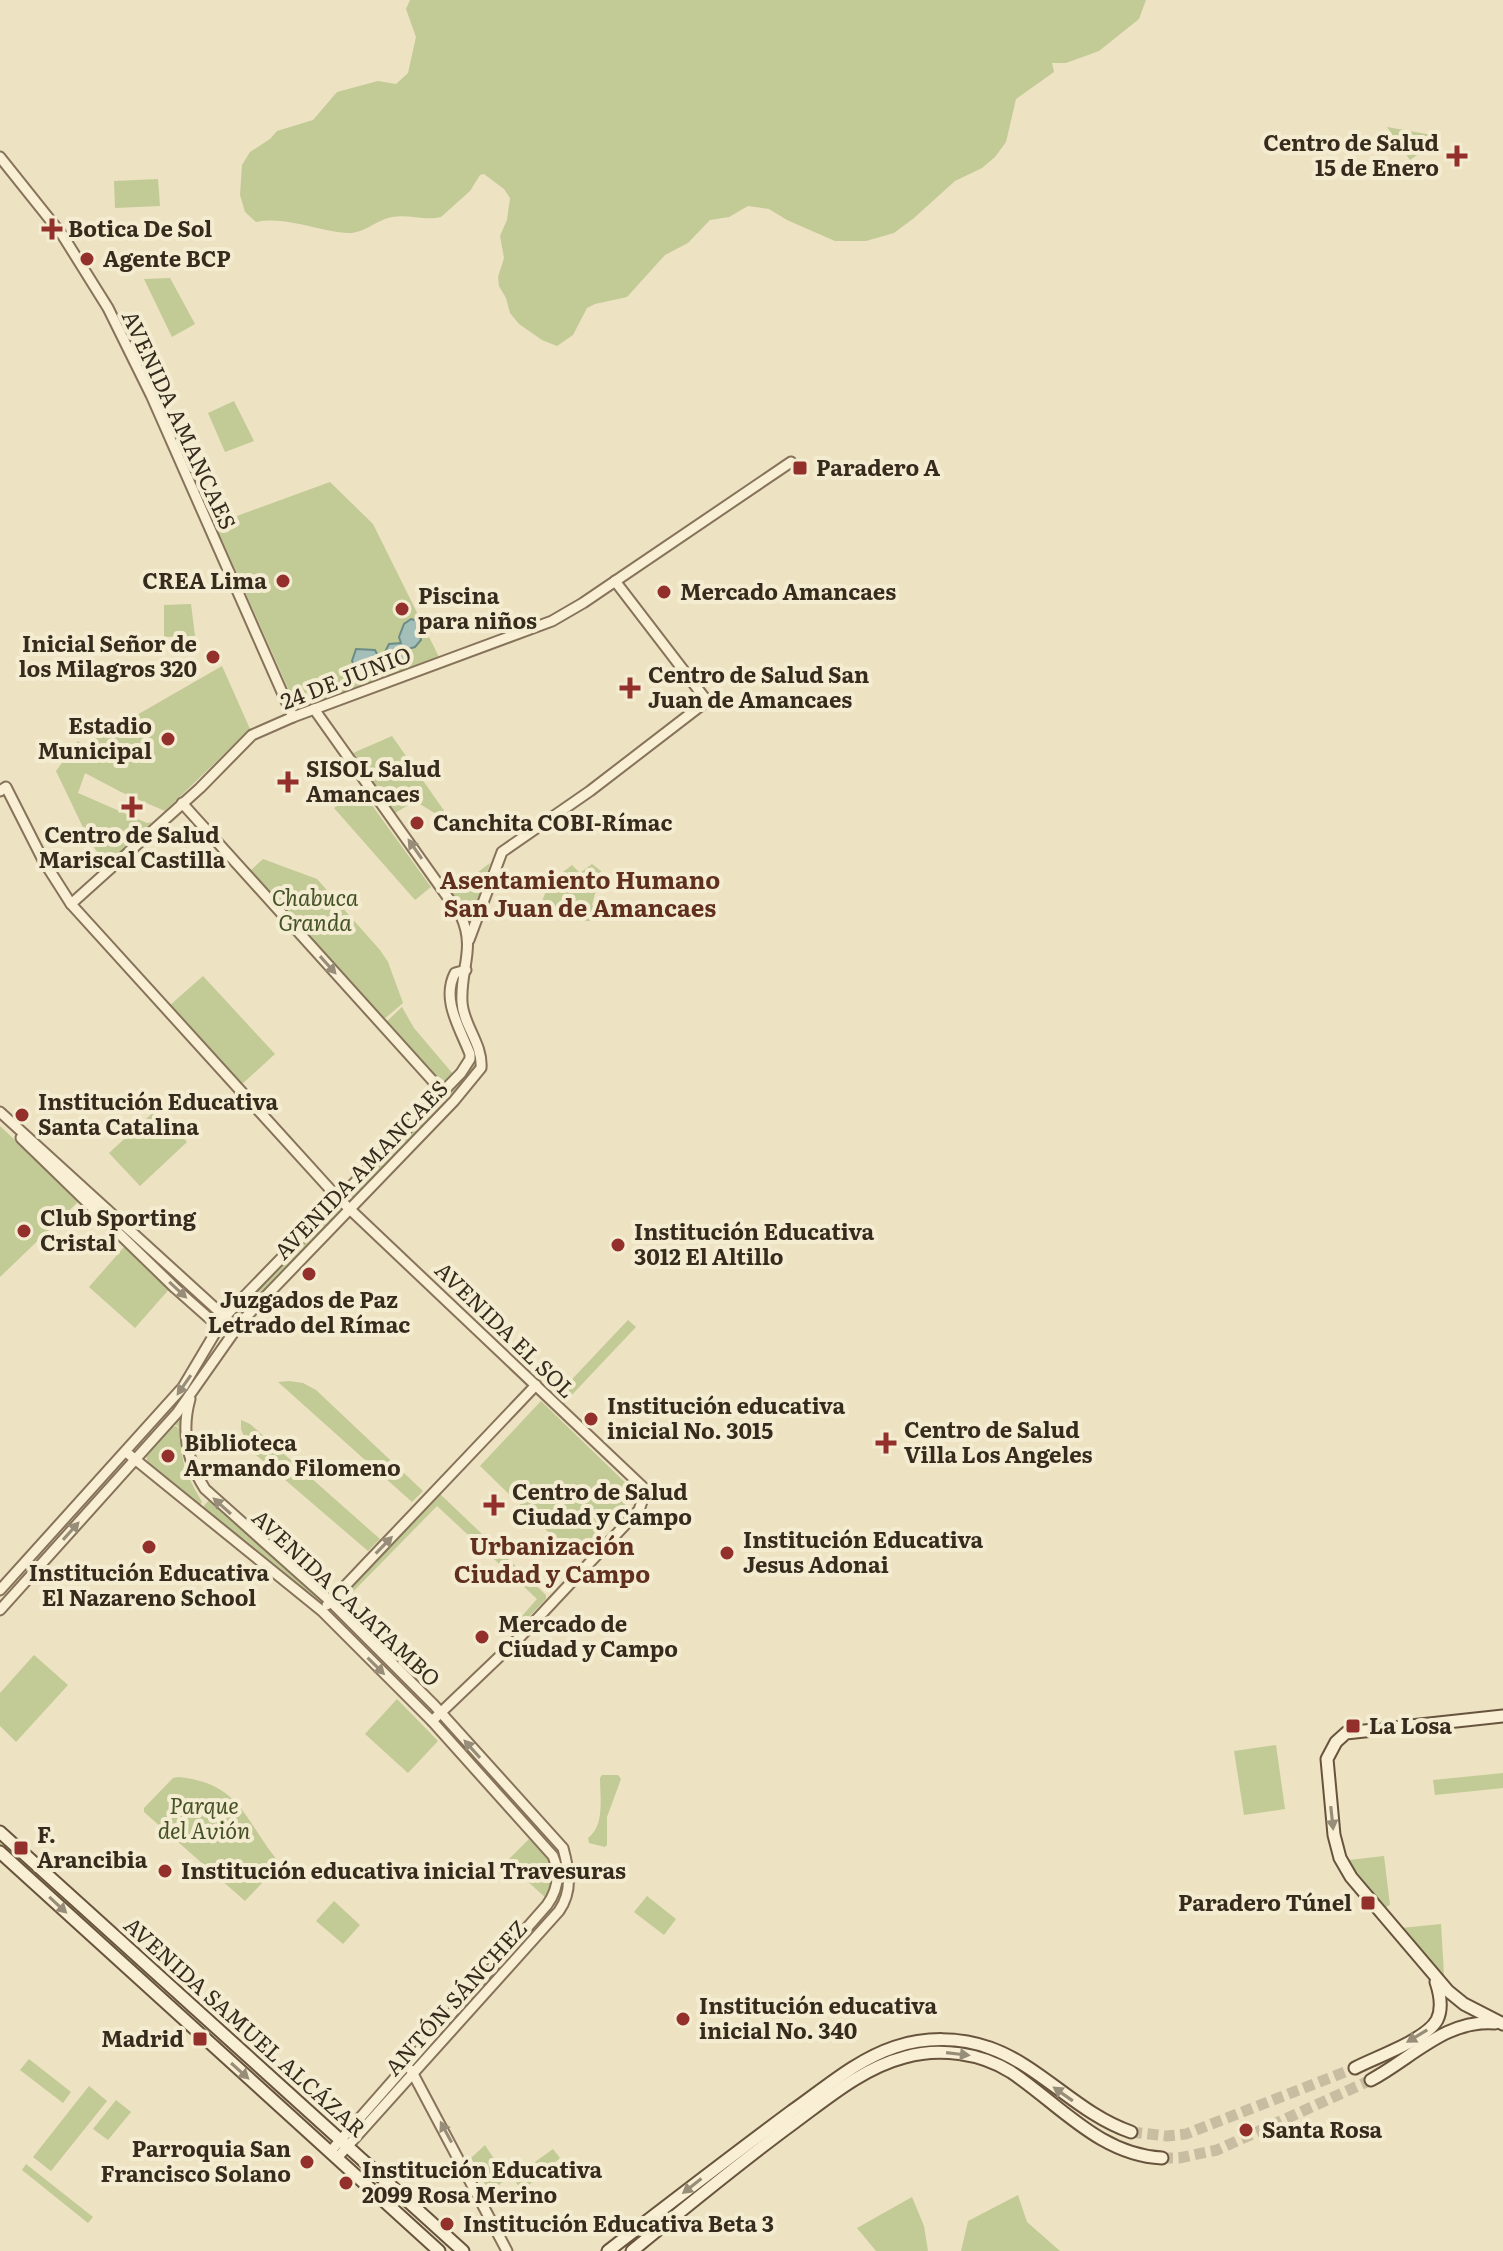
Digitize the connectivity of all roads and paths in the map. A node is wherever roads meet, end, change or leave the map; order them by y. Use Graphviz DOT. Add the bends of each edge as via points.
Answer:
graph roads {
  1 [pos="0,157"];
  2 [pos="791,462"];
  3 [pos="615,581"];
  4 [pos="314,709"];
  5 [pos="293,717"];
  6 [pos="3,789"];
  7 [pos="182,803"];
  8 [pos="71,904"];
  9 [pos="469,940"];
  10 [pos="460,971"];
  11 [pos="441,1090"];
  12 [pos="0,1112"];
  13 [pos="0,1120"];
  14 [pos="338,1198"];
  15 [pos="351,1207"];
  16 [pos="222,1322"];
  17 [pos="236,1327"];
  18 [pos="536,1385"];
  19 [pos="194,1391"];
  20 [pos="126,1452"];
  21 [pos="135,1460"];
  22 [pos="0,1590"];
  23 [pos="330,1601"];
  24 [pos="0,1610"];
  25 [pos="322,1611"];
  26 [pos="441,1713"];
  27 [pos="1503,1716"];
  28 [pos="432,1721"];
  29 [pos="497,1777"];
  30 [pos="489,1785"];
  31 [pos="0,1832"];
  32 [pos="563,1848"];
  33 [pos="0,1852"];
  34 [pos="553,1856"];
  35 [pos="1435,1978"];
  36 [pos="1502,2024"];
  37 [pos="404,2065"];
  38 [pos="1355,2068"];
  39 [pos="414,2072"];
  40 [pos="1371,2080"];
  41 [pos="1131,2132"];
  42 [pos="344,2143"];
  43 [pos="333,2155"];
  44 [pos="738,2158"];
  45 [pos="1162,2158"];
  46 [pos="725,2167"];
  47 [pos="439,2251"];
  48 [pos="463,2251"];
  49 [pos="507,2251"];
  50 [pos="608,2251"];
  51 [pos="632,2251"];
  1 -- 5 [label="street, AVENIDA AMANCAES" via="63,236 108,308"];
  2 -- 3 [label="street, 24 DE JUNIO"];
  3 -- 4 [label="street, 24 DE JUNIO" via="552,621"];
  3 -- 9 [label="street" via="707,701 502,852"];
  4 -- 5 [label="street, 24 DE JUNIO"];
  9 -- 4 [label="street, AVENIDA AMANCAES, one-way" via="445,892"];
  5 -- 7 [label="street, 24 DE JUNIO" via="252,735"];
  6 -- 8 [label="street, AVENIDA EL SOL"];
  7 -- 8 [label="street, 24 DE JUNIO"];
  7 -- 11 [label="street, one-way"];
  8 -- 14 [label="street, AVENIDA EL SOL"];
  9 -- 10 [label="street, AVENIDA AMANCAES"];
  10 -- 11 [label="street, AVENIDA AMANCAES" via="451,984 452,1014 470,1059"];
  10 -- 15 [label="street, AVENIDA AMANCAES" via="462,1004 481,1068"];
  11 -- 14 [label="street, AVENIDA AMANCAES"];
  12 -- 16 [label="street"];
  13 -- 16 [label="street, one-way"];
  14 -- 15 [label="street, AVENIDA EL SOL"];
  14 -- 16 [label="street, AVENIDA AMANCAES"];
  15 -- 17 [label="street, AVENIDA AMANCAES"];
  15 -- 18 [label="street, AVENIDA EL SOL"];
  16 -- 17 [label="street"];
  16 -- 20 [label="street, AVENIDA AMANCAES, one-way" via="183,1387"];
  17 -- 19 [label="street, AVENIDA AMANCAES"];
  23 -- 18 [label="street, one-way"];
  18 -- 26 [label="street, AVENIDA EL SOL" via="646,1490 639,1510"];
  19 -- 21 [label="street, AVENIDA AMANCAES"];
  23 -- 19 [label="street, AVENIDA CAJATAMBO, one-way" via="205,1489 190,1459 186,1434"];
  20 -- 21 [label="street, AVENIDA CAJATAMBO"];
  20 -- 22 [label="street, AVENIDA AMANCAES"];
  24 -- 21 [label="street, AVENIDA AMANCAES, one-way"];
  21 -- 25 [label="street, AVENIDA CAJATAMBO"];
  23 -- 25 [label="street"];
  23 -- 26 [label="street, AVENIDA CAJATAMBO"];
  25 -- 28 [label="street, AVENIDA CAJATAMBO, one-way"];
  26 -- 28 [label="street"];
  29 -- 26 [label="street, AVENIDA CAJATAMBO, one-way"];
  27 -- 35 [label="main road, one-way" via="1346,1733 1327,1759 1335,1841 1345,1868"];
  28 -- 30 [label="street, AVENIDA CAJATAMBO"];
  29 -- 30 [label="street"];
  29 -- 32 [label="street, AVENIDA CAJATAMBO"];
  30 -- 34 [label="street, AVENIDA CAJATAMBO"];
  31 -- 42 [label="main road, AVENIDA SAMUEL ALCÁZAR"];
  32 -- 39 [label="street, ANTÓN SÁNCHEZ" via="568,1874 565,1902"];
  33 -- 43 [label="main road, AVENIDA SAMUEL ALCÁZAR, one-way"];
  34 -- 37 [label="street, ANTÓN SÁNCHEZ" via="553,1897"];
  35 -- 36 [label="main road" via="1460,2001"];
  35 -- 38 [label="main road, one-way" via="1440,1998 1436,2021"];
  36 -- 40 [label="main road" via="1477,2022 1454,2029"];
  37 -- 39 [label="street"];
  37 -- 42 [label="street, ANTÓN SÁNCHEZ"];
  39 -- 42 [label="street, ANTÓN SÁNCHEZ"];
  49 -- 39 [label="street, one-way"];
  41 -- 44 [label="main road, one-way" via="991,2048 937,2040 898,2046 867,2059"];
  42 -- 43 [label="street, ANTÓN SÁNCHEZ"];
  42 -- 48 [label="main road, AVENIDA SAMUEL ALCÁZAR"];
  43 -- 47 [label="main road, AVENIDA SAMUEL ALCÁZAR"];
  44 -- 45 [label="main road, one-way" via="867,2072 908,2056 949,2053 1006,2069 1114,2147 1139,2157"];
  44 -- 46 [label="main road"];
  46 -- 50 [label="main road, one-way"];
  46 -- 51 [label="main road"];
}
